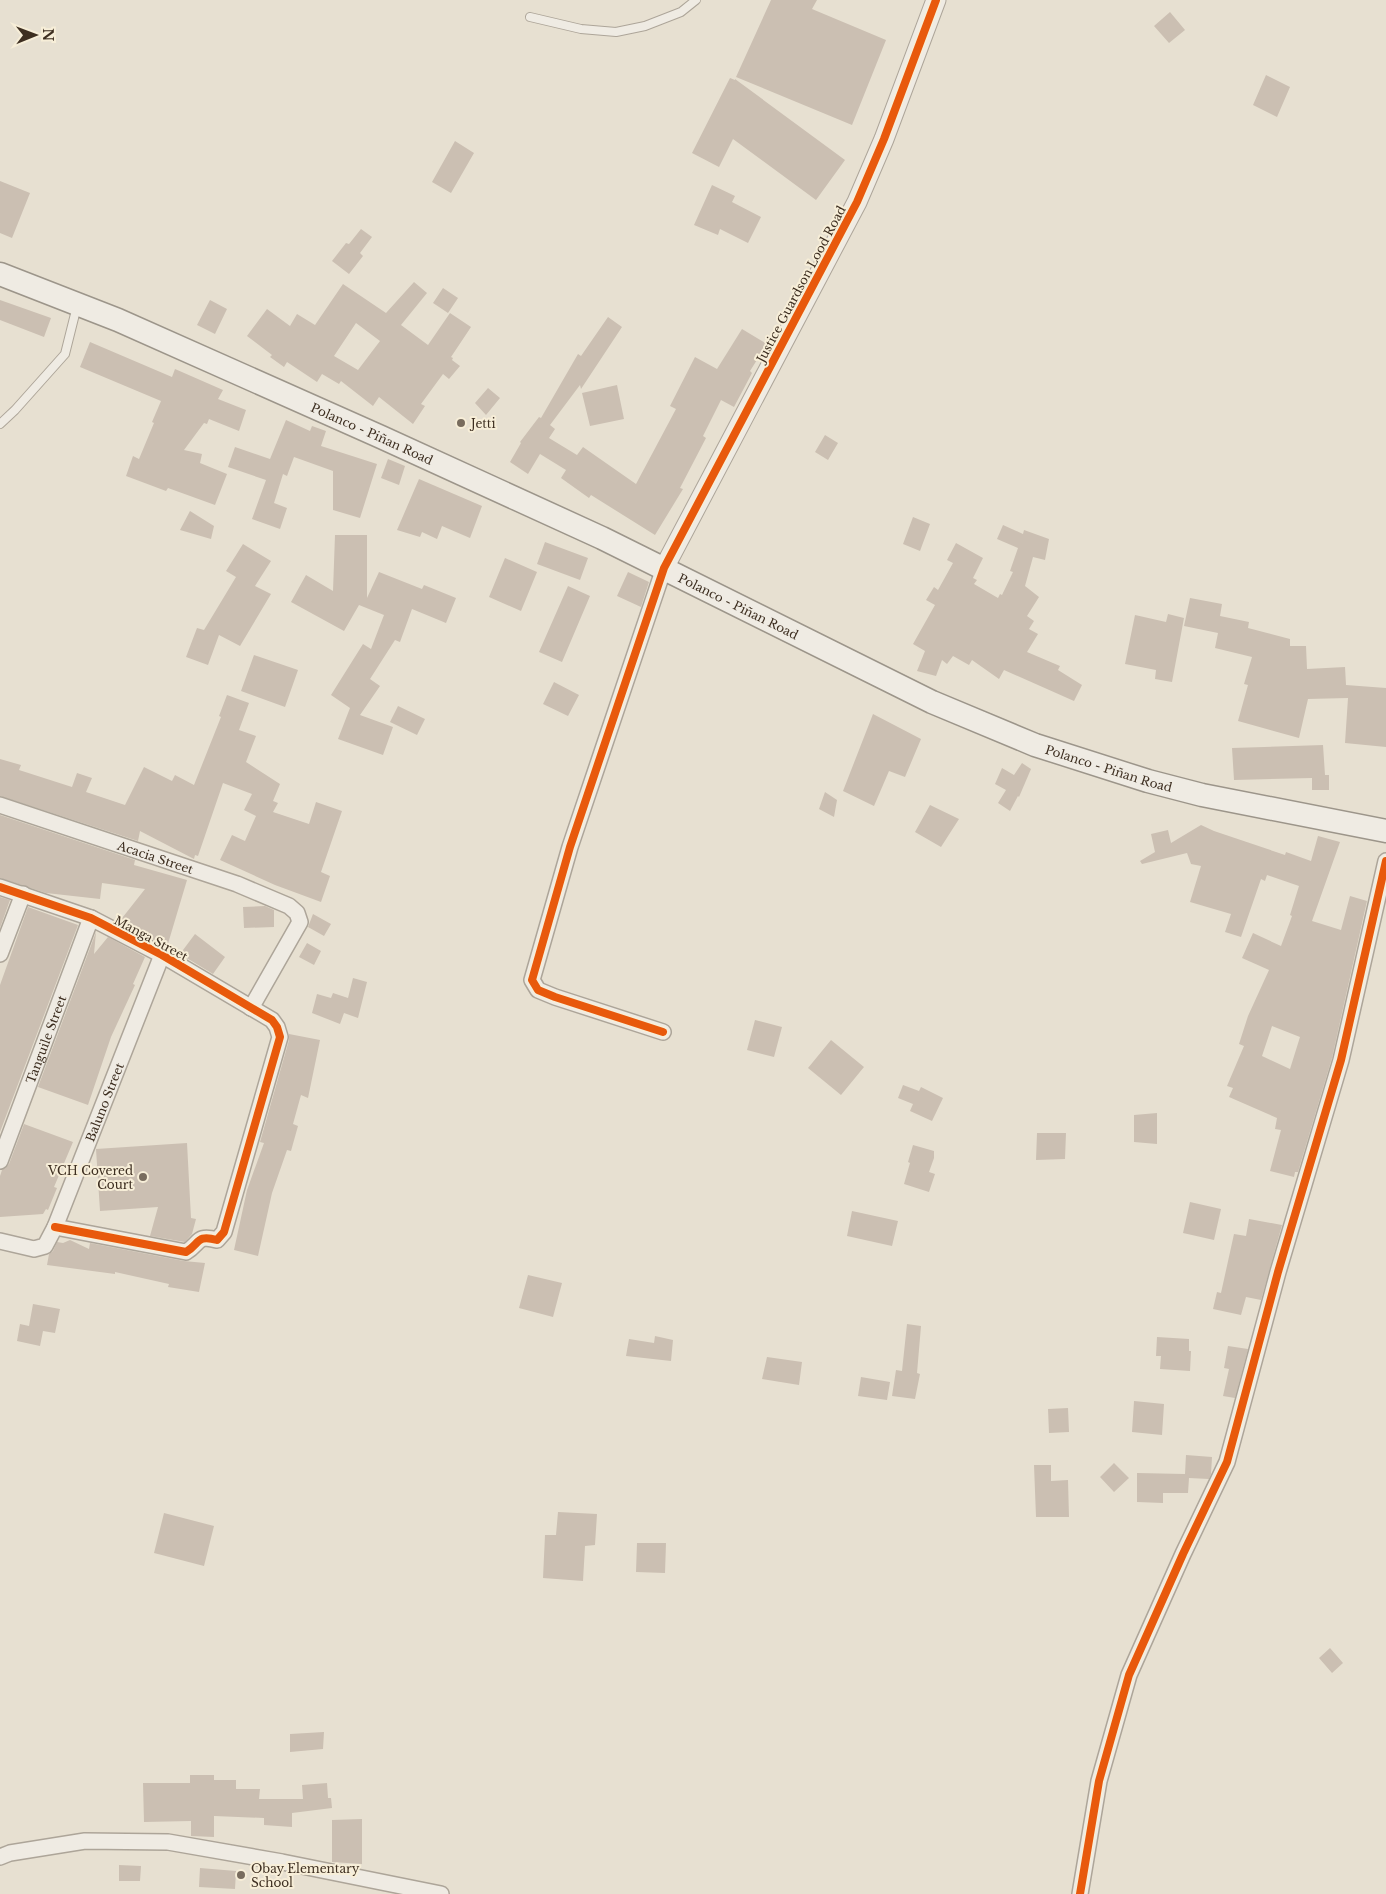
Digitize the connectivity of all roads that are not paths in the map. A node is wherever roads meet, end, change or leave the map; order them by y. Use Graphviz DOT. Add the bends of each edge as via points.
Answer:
graph roads {
  1 [pos="696,0"];
  2 [pos="936,0"];
  3 [pos="530,17"];
  4 [pos="0,274"];
  5 [pos="78,304"];
  6 [pos="0,424"];
  7 [pos="664,568"];
  8 [pos="0,805"];
  9 [pos="1386,831"];
  10 [pos="1386,861"];
  11 [pos="0,887"];
  12 [pos="23,894"];
  13 [pos="91,918"];
  14 [pos="0,954"];
  15 [pos="162,955"];
  16 [pos="251,1008"];
  17 [pos="663,1032"];
  18 [pos="0,1161"];
  19 [pos="55,1227"];
  20 [pos="0,1241"];
  21 [pos="0,1857"];
  22 [pos="441,1894"];
  23 [pos="1080,1894"];
  1 -- 3 [label="lane" via="681,12 645,26 616,32 581,29"];
  2 -- 7 [label="street, Justice Guardson Lood Road" via="857,202"];
  4 -- 5 [label="main road, Polanco - Piñan Road"];
  5 -- 6 [label="lane" via="65,354"];
  5 -- 7 [label="main road, Polanco - Piñan Road" via="373,433"];
  7 -- 9 [label="main road, Polanco - Piñan Road" via="932,702 1035,745 1148,782"];
  7 -- 17 [label="street" via="570,847 532,980 538,990"];
  8 -- 16 [label="street, Acacia Street" via="237,884 289,906 297,913 300,922"];
  10 -- 23 [label="street" via="1341,1060 1278,1272 1227,1462 1129,1675 1099,1781"];
  11 -- 12 [label="street, Manga Street"];
  12 -- 13 [label="street, Manga Street"];
  12 -- 14 [label="street"];
  13 -- 15 [label="street, Manga Street"];
  13 -- 18 [label="street, Tanguile Street"];
  15 -- 16 [label="street, Manga Street"];
  15 -- 19 [label="street, Baluno Street"];
  16 -- 19 [label="street, Manga Street" via="272,1020 280,1037 224,1232 217,1240 206,1237 186,1252"];
  19 -- 20 [label="street, Baluno Street" via="45,1246 34,1249"];
  21 -- 22 [label="street" via="85,1841 168,1842"];
}
